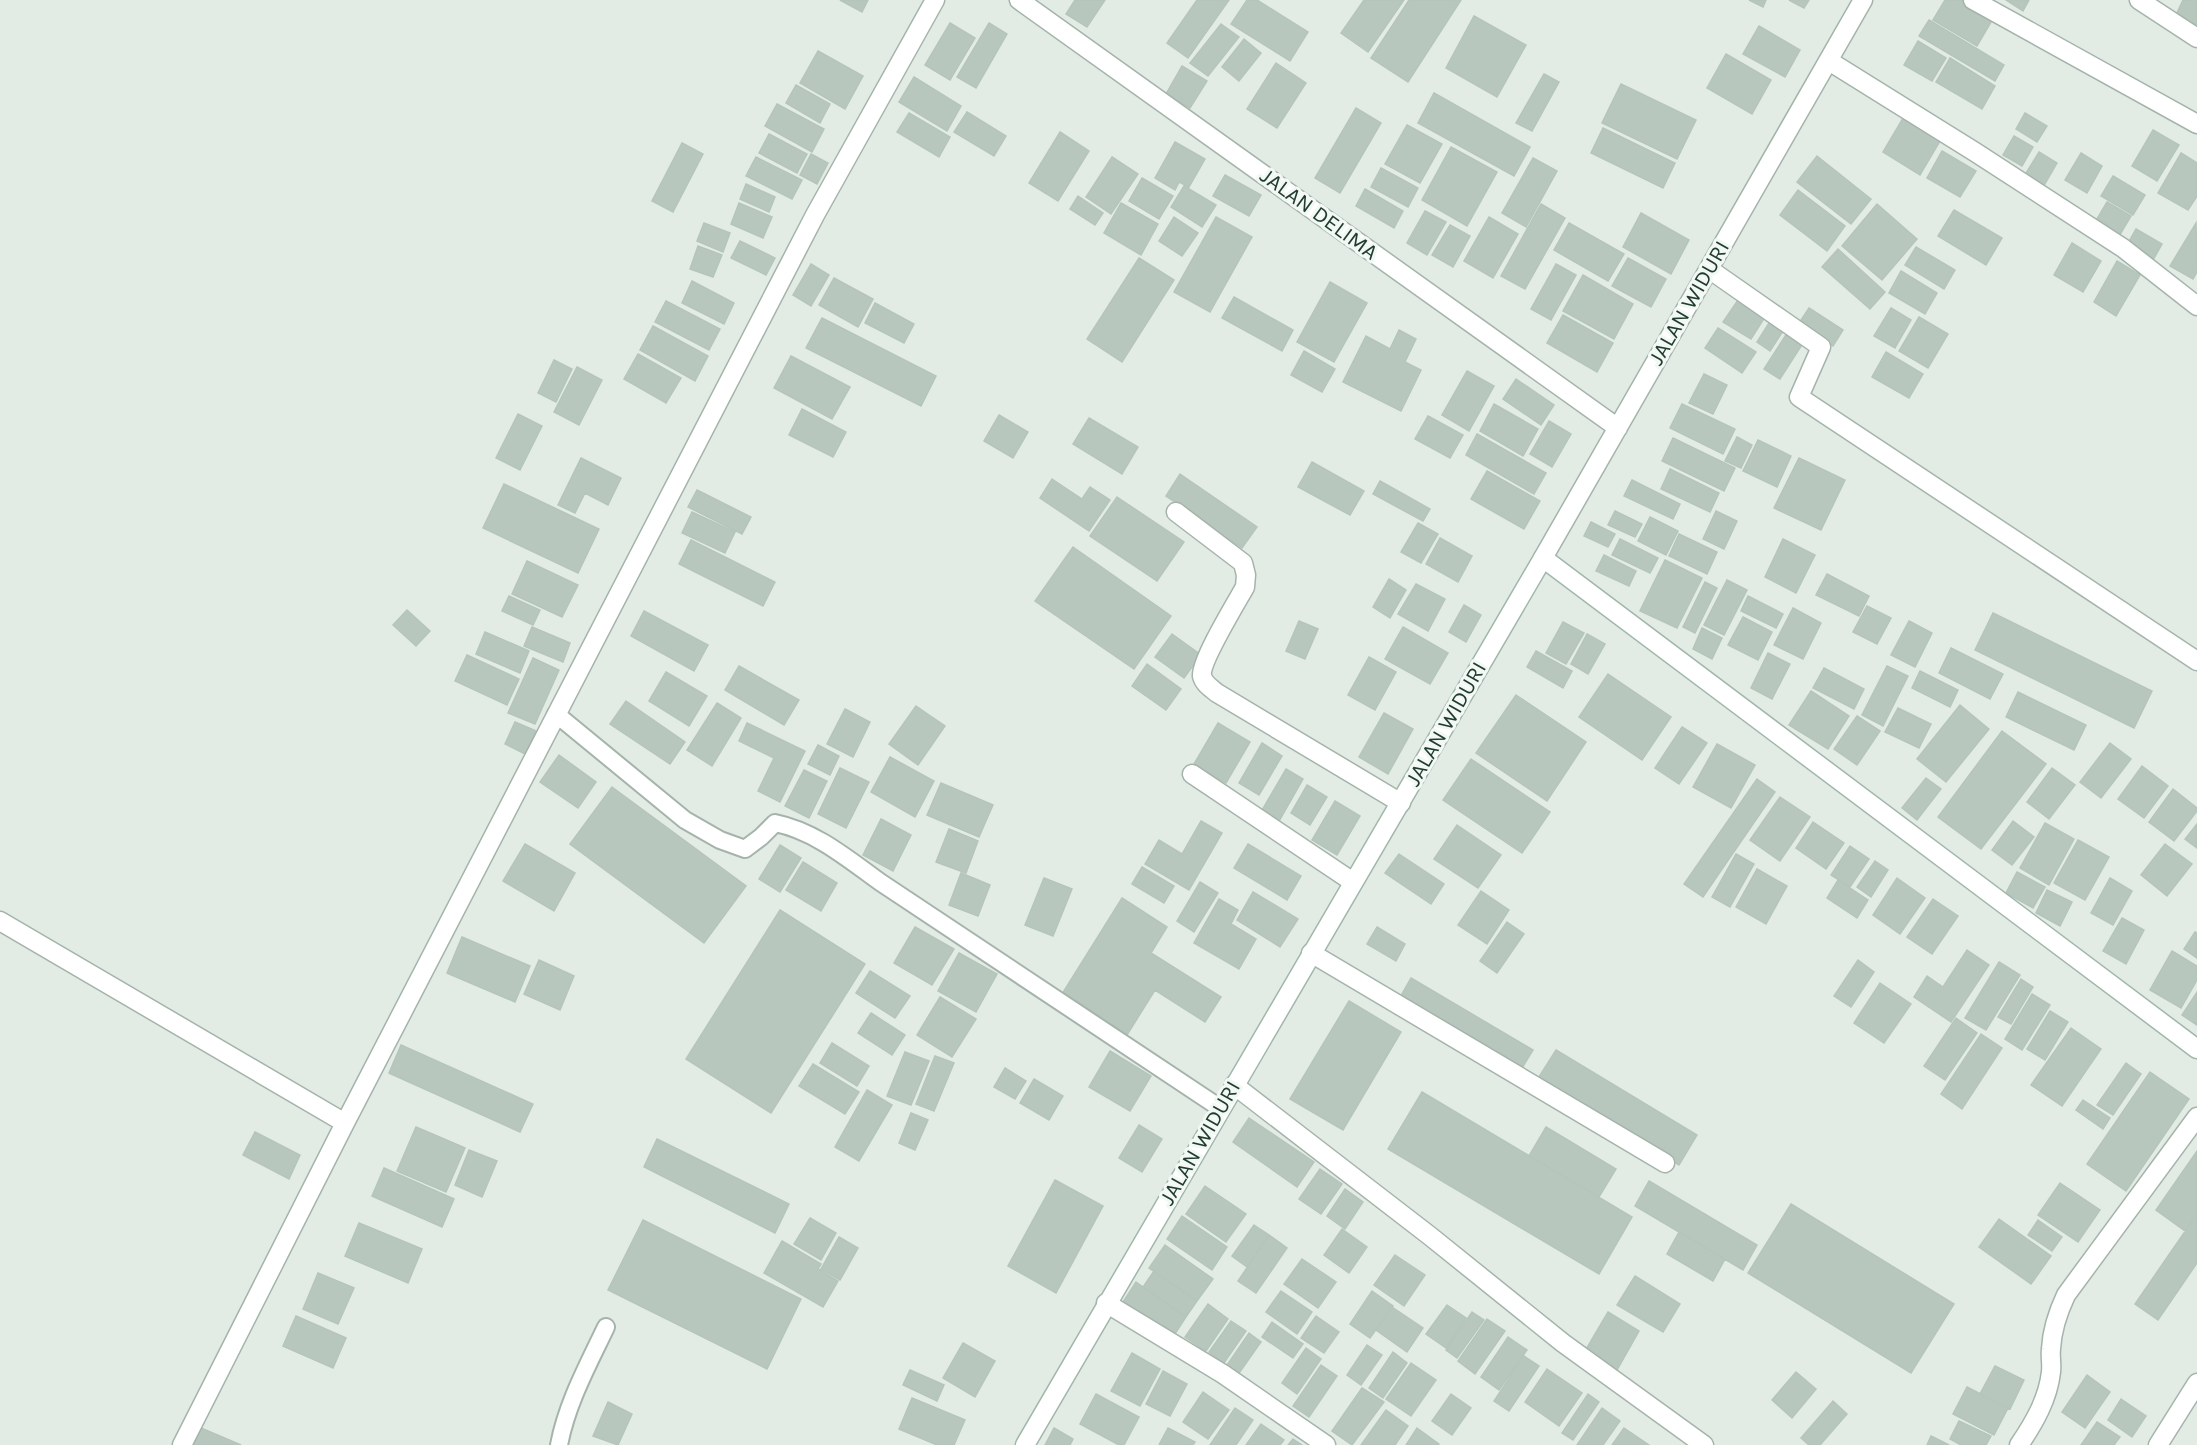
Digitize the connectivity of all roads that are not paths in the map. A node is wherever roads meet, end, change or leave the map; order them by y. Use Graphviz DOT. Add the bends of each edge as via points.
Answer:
graph roads {
  1 [pos="935,0"];
  2 [pos="1019,0"];
  3 [pos="1863,0"];
  4 [pos="1973,0"];
  5 [pos="2139,0"];
  6 [pos="2197,38"];
  7 [pos="1828,61"];
  8 [pos="2197,124"];
  9 [pos="1709,269"];
  10 [pos="2197,306"];
  11 [pos="1618,429"];
  12 [pos="1176,512"];
  13 [pos="1543,558"];
  14 [pos="2197,661"];
  15 [pos="556,714"];
  16 [pos="1192,774"];
  17 [pos="1401,803"];
  18 [pos="1353,882"];
  19 [pos="0,921"];
  20 [pos="1311,953"];
  21 [pos="2197,1049"];
  22 [pos="1234,1085"];
  23 [pos="1220,1108"];
  24 [pos="2197,1117"];
  25 [pos="345,1123"];
  26 [pos="1665,1163"];
  27 [pos="1106,1303"];
  28 [pos="606,1327"];
  29 [pos="2197,1383"];
  30 [pos="182,1445"];
  31 [pos="559,1445"];
  32 [pos="1025,1445"];
  33 [pos="1326,1445"];
  34 [pos="1704,1445"];
  35 [pos="2019,1445"];
  36 [pos="2158,1445"];
  1 -- 15 [label="street" via="815,215"];
  2 -- 11 [label="street, JALAN DELIMA"];
  3 -- 7 [label="street, JALAN WIDURI"];
  4 -- 8 [label="street"];
  5 -- 6 [label="street"];
  7 -- 9 [label="street, JALAN WIDURI"];
  7 -- 10 [label="street" via="2123,248"];
  9 -- 11 [label="street, JALAN WIDURI"];
  9 -- 14 [label="street" via="1821,347 1799,397"];
  11 -- 13 [label="street, JALAN WIDURI"];
  12 -- 17 [label="street" via="1243,563 1246,575 1245,587 1207,656 1203,680 1217,693"];
  13 -- 17 [label="street, JALAN WIDURI"];
  13 -- 21 [label="street"];
  15 -- 23 [label="lane" via="685,819 720,840 745,849 775,823 796,827 832,848"];
  15 -- 25 [label="street"];
  16 -- 18 [label="street"];
  17 -- 18 [label="street, JALAN WIDURI"];
  18 -- 20 [label="street, JALAN WIDURI"];
  19 -- 25 [label="street"];
  20 -- 22 [label="street, JALAN WIDURI"];
  20 -- 26 [label="street"];
  22 -- 23 [label="street, JALAN WIDURI"];
  22 -- 34 [label="street" via="1563,1343"];
  23 -- 27 [label="street, JALAN WIDURI"];
  24 -- 35 [label="street" via="2066,1295 2053,1332 2051,1373 2042,1405"];
  25 -- 30 [label="street"];
  27 -- 32 [label="street, JALAN WIDURI"];
  27 -- 33 [label="street" via="1223,1374"];
  28 -- 31 [label="lane" via="564,1422"];
  29 -- 36 [label="street"];
}
